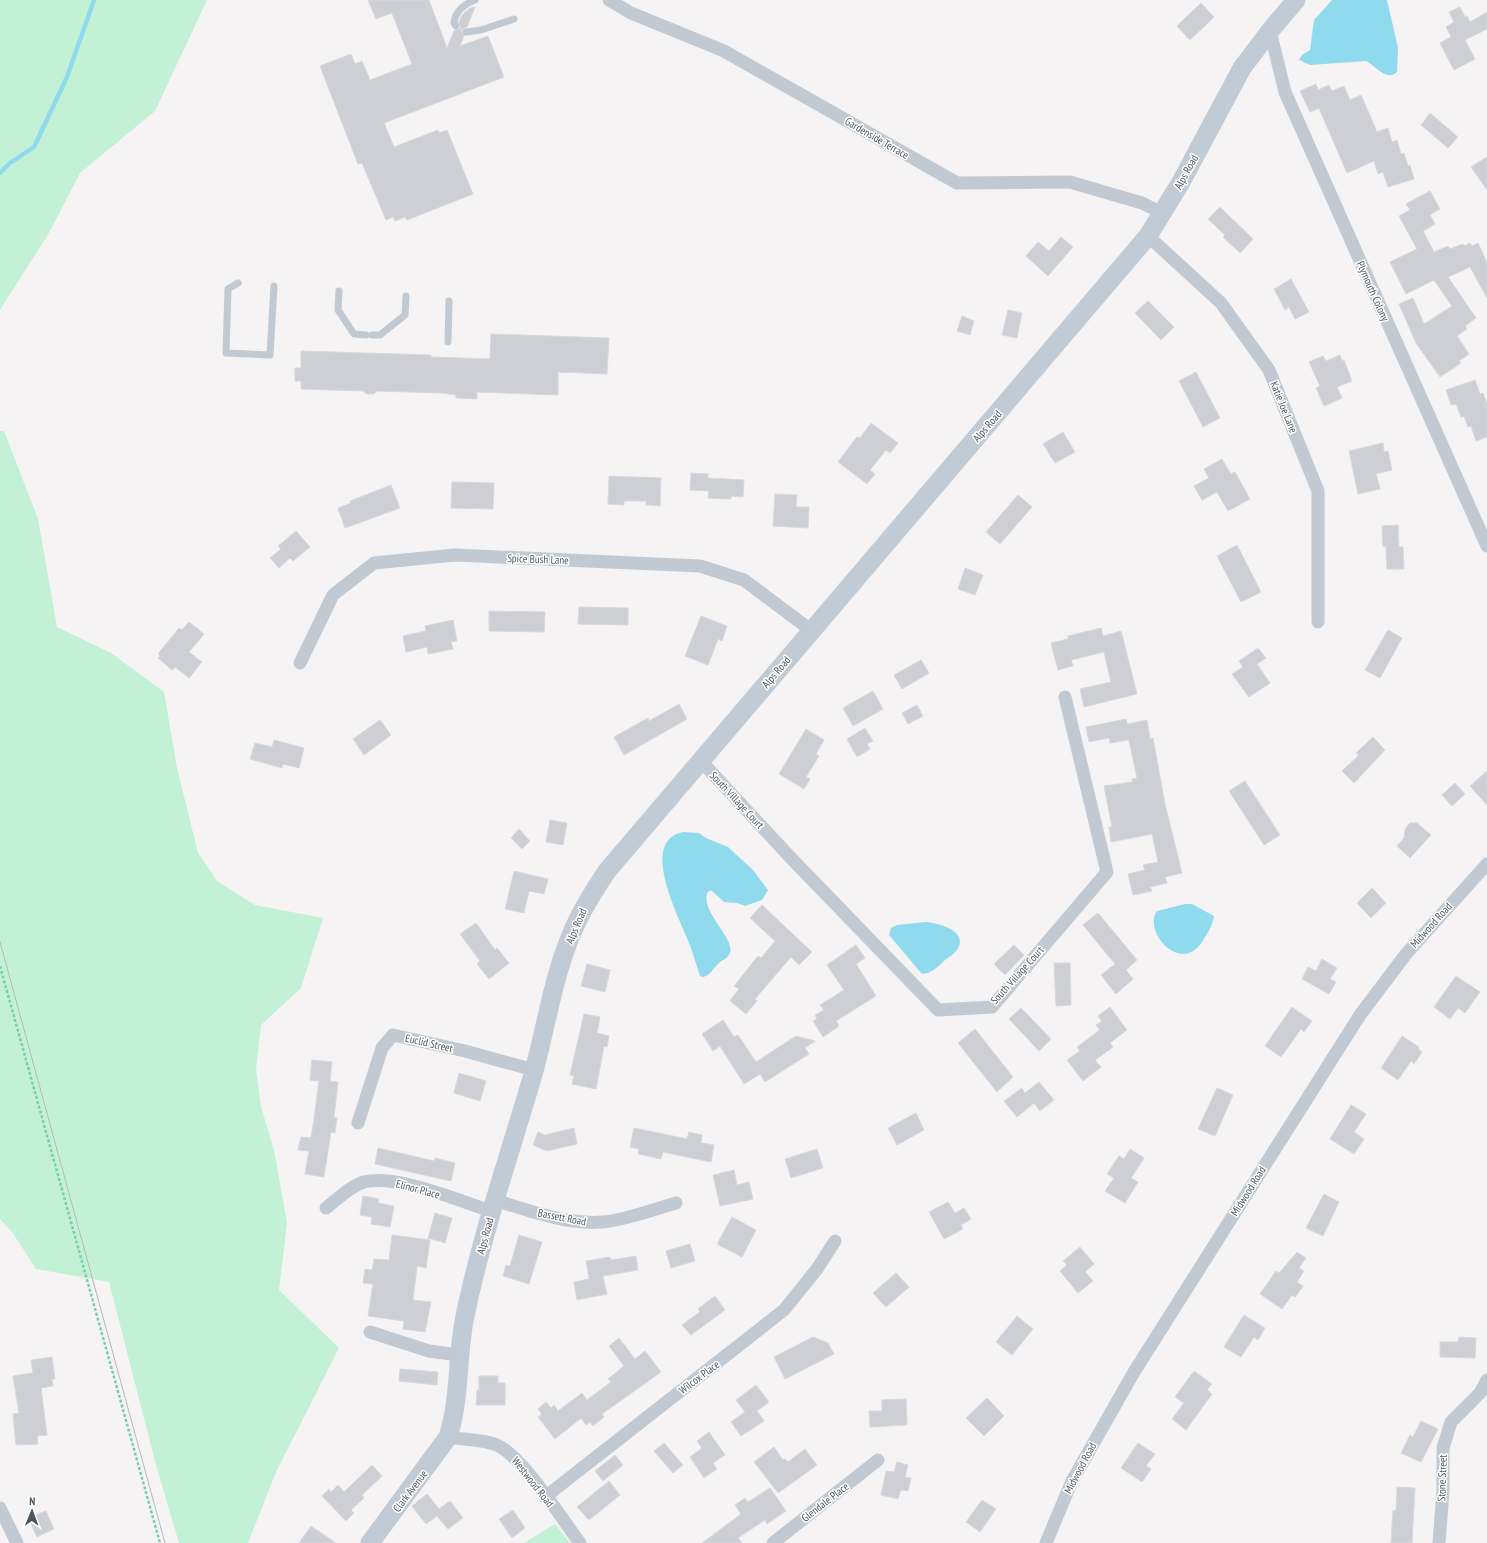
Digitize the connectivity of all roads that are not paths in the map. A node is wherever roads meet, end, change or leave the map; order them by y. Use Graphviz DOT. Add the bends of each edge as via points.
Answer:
graph roads {
  1 [pos="475,0"];
  2 [pos="609,0"];
  3 [pos="1296,0"];
  4 [pos="514,19"];
  5 [pos="456,26"];
  6 [pos="1270,31"];
  7 [pos="466,32"];
  8 [pos="1162,213"];
  9 [pos="1148,236"];
  10 [pos="238,283"];
  11 [pos="274,286"];
  12 [pos="339,291"];
  13 [pos="406,296"];
  14 [pos="449,301"];
  15 [pos="448,342"];
  16 [pos="1487,546"];
  17 [pos="1318,622"];
  18 [pos="812,631"];
  19 [pos="300,663"];
  20 [pos="1064,697"];
  21 [pos="701,761"];
  22 [pos="1487,864"];
  23 [pos="534,1070"];
  24 [pos="358,1123"];
  25 [pos="676,1203"];
  26 [pos="493,1206"];
  27 [pos="326,1208"];
  28 [pos="835,1241"];
  29 [pos="370,1332"];
  30 [pos="459,1355"];
  31 [pos="1487,1380"];
  32 [pos="448,1437"];
  33 [pos="878,1460"];
  34 [pos="545,1497"];
  35 [pos="0,1508"];
  36 [pos="17,1543"];
  37 [pos="370,1543"];
  38 [pos="580,1543"];
  39 [pos="773,1543"];
  40 [pos="1046,1543"];
  41 [pos="1439,1543"];
  1 -- 5 [label="lane" via="458,11 454,18"];
  2 -- 8 [label="street, Gardenside Terrace" via="631,13 724,51 957,183 1070,182 1142,203"];
  3 -- 6 [label="street, Alps Road"];
  4 -- 7 [label="lane"];
  6 -- 8 [label="street, Alps Road" via="1242,68"];
  6 -- 16 [label="street, Plymouth Colony" via="1285,92"];
  8 -- 9 [label="street, Alps Road"];
  9 -- 17 [label="street, Katie Joe Lane" via="1221,303 1269,370 1318,490"];
  9 -- 18 [label="street, Alps Road"];
  10 -- 11 [label="lane" via="228,289 226,353 270,355"];
  12 -- 13 [label="lane" via="338,310 354,334 380,335 405,315"];
  14 -- 15 [label="lane"];
  18 -- 19 [label="street, Spice Bush Lane" via="744,580 700,566 455,555 374,563 333,595"];
  18 -- 21 [label="street, Alps Road"];
  20 -- 21 [label="street, South Village Court" via="1107,872 992,1006 938,1010"];
  21 -- 23 [label="street, Alps Road" via="607,871 585,904 565,954"];
  22 -- 40 [label="street, Midwood Road" via="1406,954 1352,1027 1134,1372 1072,1481"];
  23 -- 24 [label="street, Euclid Street" via="393,1035 382,1048"];
  23 -- 26 [label="street, Alps Road"];
  25 -- 26 [label="street, Bassett Road" via="604,1222 588,1223"];
  26 -- 27 [label="street, Elinor Place" via="401,1183 376,1180 363,1182 352,1188"];
  26 -- 30 [label="street, Alps Road" via="472,1286"];
  28 -- 34 [label="street, Wilcox Place" via="817,1269 784,1310"];
  29 -- 30 [label="street" via="429,1351"];
  30 -- 32 [label="street, Alps Road" via="453,1422"];
  31 -- 41 [label="street, Stone Street" via="1480,1393 1451,1422 1443,1448"];
  32 -- 34 [label="street, Westwood Road" via="496,1445 509,1452"];
  32 -- 37 [label="street, Clark Avenue"];
  33 -- 39 [label="street, Glendale Place"];
  34 -- 38 [label="street, Westwood Road"];
  35 -- 36 [label="street"];
}
